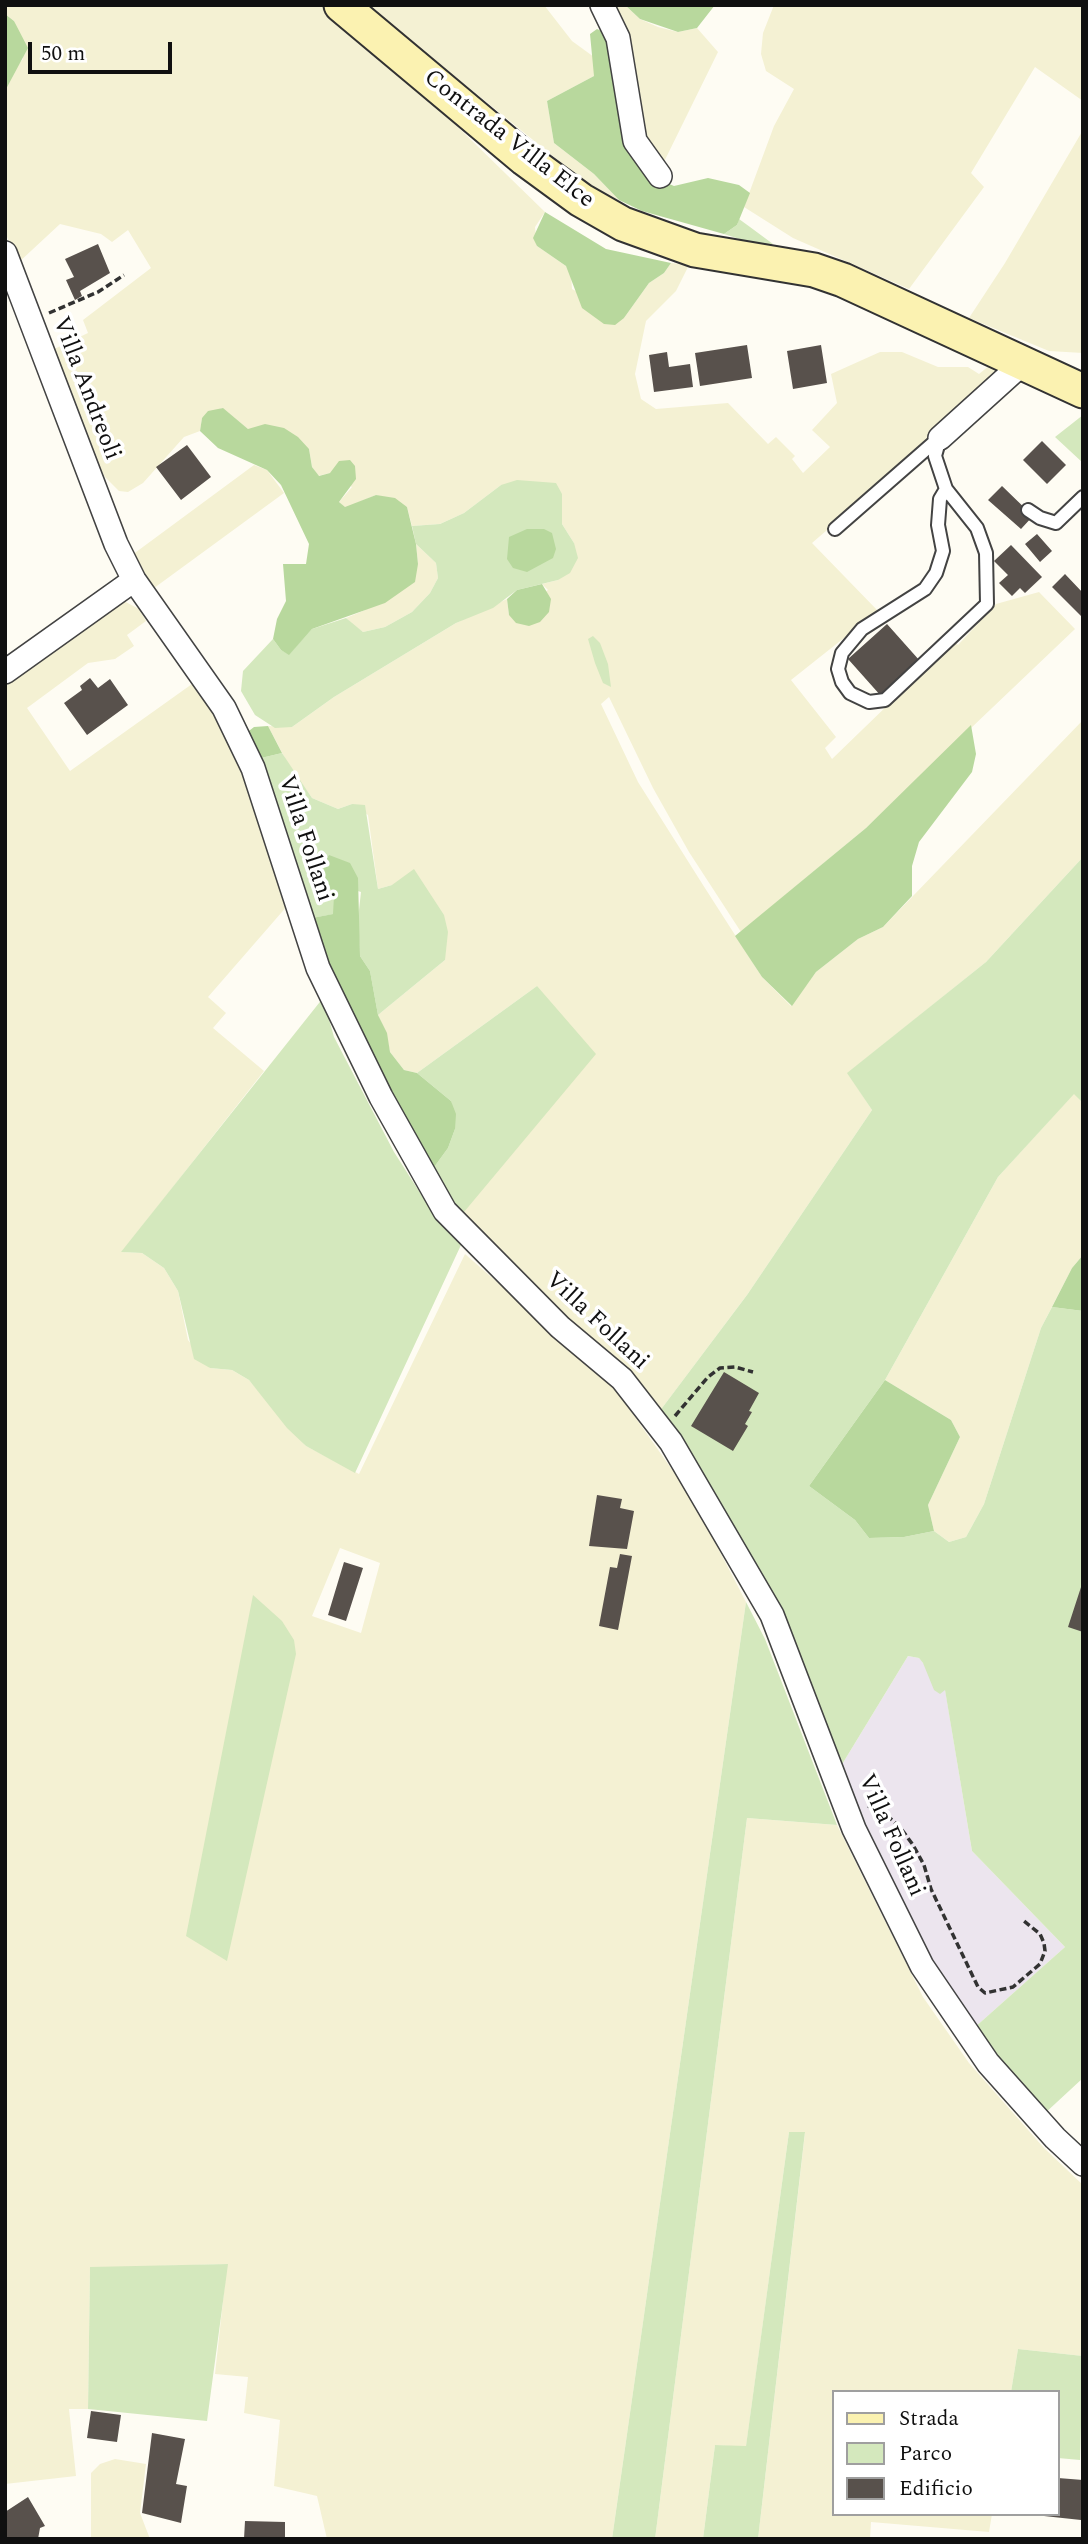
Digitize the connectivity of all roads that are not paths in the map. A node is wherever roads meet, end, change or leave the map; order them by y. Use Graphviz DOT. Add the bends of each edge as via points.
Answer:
graph roads {
  1 [pos="341,5"];
  2 [pos="602,5"];
  3 [pos="660,176"];
  4 [pos="5,253"];
  5 [pos="1023,363"];
  6 [pos="1083,391"];
  7 [pos="940,438"];
  8 [pos="946,489"];
  9 [pos="1083,497"];
  10 [pos="1028,510"];
  11 [pos="835,529"];
  12 [pos="116,544"];
  13 [pos="134,579"];
  14 [pos="5,672"];
  15 [pos="1083,2164"];
  1 -- 5 [label="main road, Contrada Villa Elce" via="525,159 623,224 695,250 824,274"];
  2 -- 3 [label="street" via="618,38 635,141"];
  4 -- 12 [label="street, Villa Andreoli"];
  5 -- 6 [label="main road, Contrada Villa Elce"];
  5 -- 7 [label="street"];
  7 -- 8 [label="lane" via="935,457"];
  7 -- 11 [label="lane"];
  8 -- 8 [label="lane" via="977,528 986,554 987,604 885,700 869,702 850,693 842,682 838,669 842,653 862,629 925,589 936,573 943,551 940,499"];
  9 -- 10 [label="lane" via="1056,523"];
  12 -- 13 [label="street, Villa Follani"];
  13 -- 14 [label="street"];
  13 -- 15 [label="street, Villa Follani" via="224,708 253,768 318,968 381,1097 445,1211 560,1327 622,1379 663,1432 772,1615 845,1806 922,1966 988,2063"];
}
